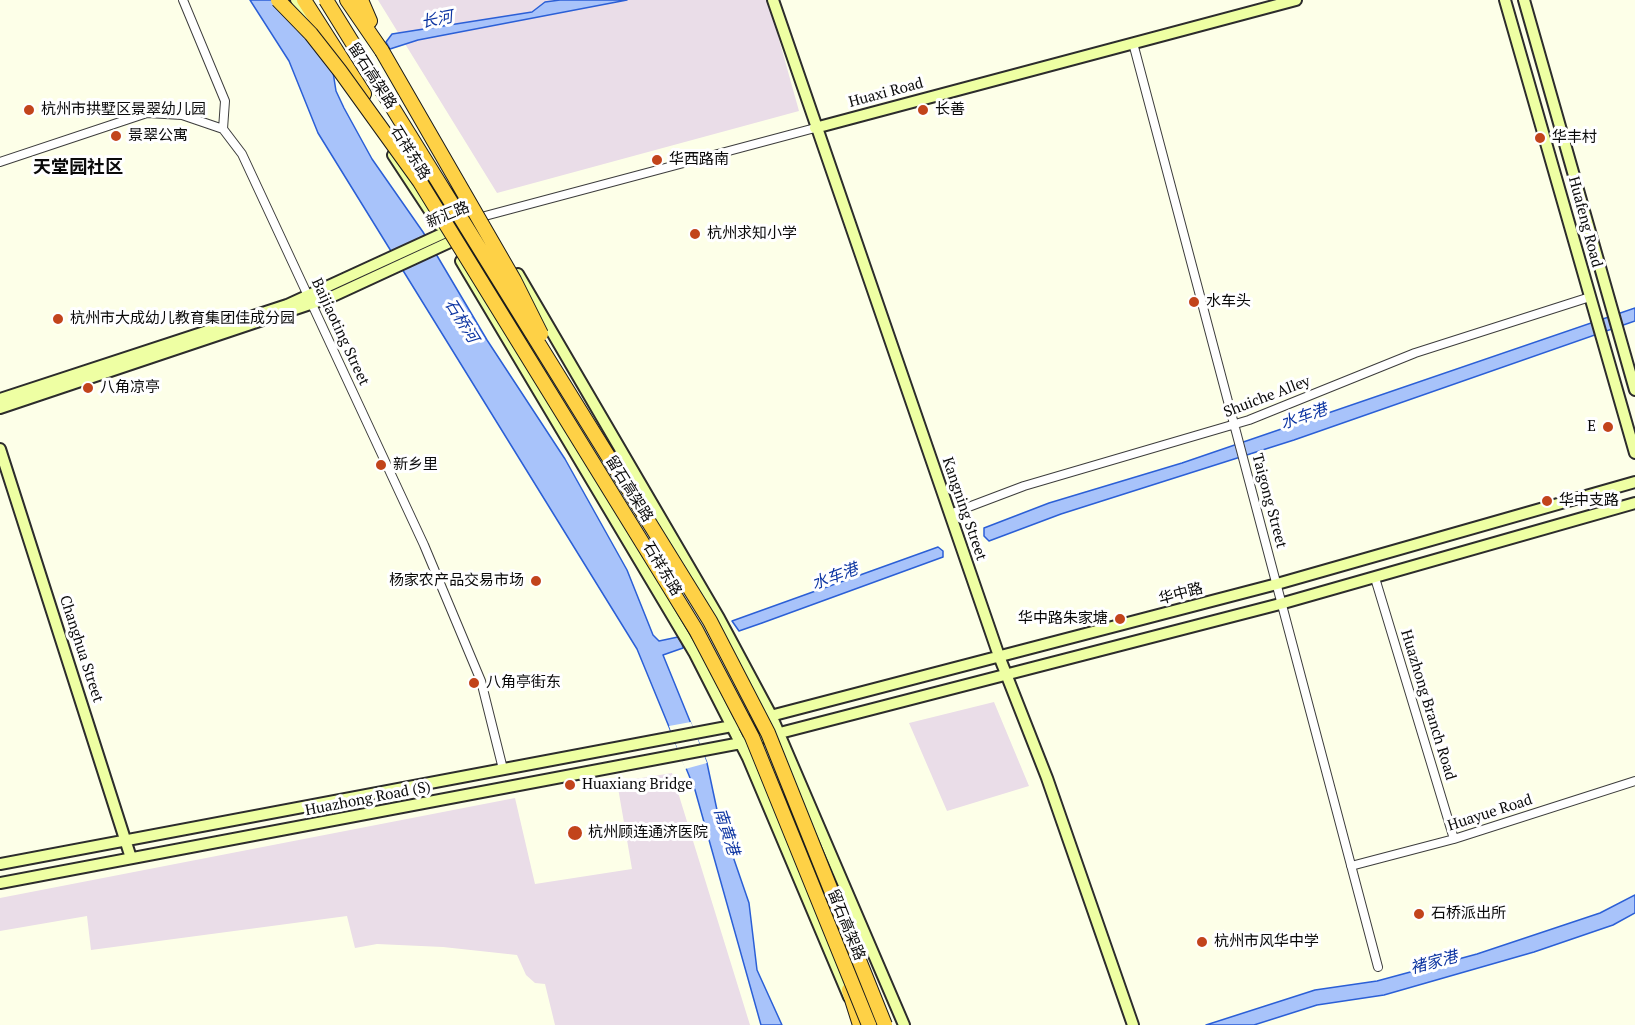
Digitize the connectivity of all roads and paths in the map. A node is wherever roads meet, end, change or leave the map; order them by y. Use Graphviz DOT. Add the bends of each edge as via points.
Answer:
graph roads {
  1 [pos="183,0"];
  2 [pos="278,0"];
  3 [pos="296,0"];
  4 [pos="304,0"];
  5 [pos="326,0"];
  6 [pos="347,0"];
  7 [pos="361,0"];
  8 [pos="773,0"];
  9 [pos="1296,0"];
  10 [pos="1505,0"];
  11 [pos="1524,0"];
  12 [pos="1132,43"];
  13 [pos="382,51"];
  14 [pos="815,128"];
  15 [pos="223,129"];
  16 [pos="0,162"];
  17 [pos="420,182"];
  18 [pos="484,216"];
  19 [pos="444,232"];
  20 [pos="450,242"];
  21 [pos="1590,297"];
  22 [pos="310,299"];
  23 [pos="1635,390"];
  24 [pos="0,399"];
  25 [pos="0,408"];
  26 [pos="583,416"];
  27 [pos="1235,424"];
  28 [pos="0,449"];
  29 [pos="1635,453"];
  30 [pos="1635,482"];
  31 [pos="1635,503"];
  32 [pos="950,513"];
  33 [pos="1376,578"];
  34 [pos="1277,584"];
  35 [pos="1280,604"];
  36 [pos="999,656"];
  37 [pos="1006,676"];
  38 [pos="771,715"];
  39 [pos="732,726"];
  40 [pos="780,734"];
  41 [pos="741,743"];
  42 [pos="503,769"];
  43 [pos="1635,781"];
  44 [pos="1454,839"];
  45 [pos="126,840"];
  46 [pos="131,858"];
  47 [pos="0,864"];
  48 [pos="1352,866"];
  49 [pos="0,883"];
  50 [pos="830,931"];
  51 [pos="1377,967"];
  52 [pos="860,1025"];
  53 [pos="869,1025"];
  54 [pos="885,1025"];
  55 [pos="904,1025"];
  56 [pos="1133,1025"];
  1 -- 15 [label="street" via="225,101"];
  2 -- 17 [label="highway, bridge" via="340,71"];
  3 -- 19 [label="main road, 石祥东路"];
  4 -- 17 [label="highway, 留石高架路, bridge"];
  5 -- 26 [label="highway, 留石高架路, bridge"];
  6 -- 13 [label="highway"];
  6 -- 18 [label="main road, 石祥东路" via="377,55"];
  7 -- 13 [label="highway"];
  8 -- 14 [label="main road, Kangning Street"];
  9 -- 12 [label="main road, Huaxi Road"];
  10 -- 21 [label="main road, Huafeng Road"];
  11 -- 23 [label="main road, Huafeng Road"];
  12 -- 14 [label="main road, Huaxi Road"];
  12 -- 27 [label="street, Taigong Street"];
  13 -- 26 [label="highway, bridge" via="514,280"];
  14 -- 18 [label="street, Huaxi Road"];
  14 -- 32 [label="main road, Kangning Street"];
  15 -- 16 [label="street" via="182,116 147,113"];
  15 -- 22 [label="street, Baijiaoting Street" via="242,154"];
  17 -- 50 [label="highway, 留石高架路, bridge" via="696,630 752,736"];
  18 -- 19 [label="main road, 新汇路"];
  18 -- 20 [label="main road, 新汇路"];
  18 -- 38 [label="main road, 石祥东路" via="719,618"];
  19 -- 20 [label="main road, 石祥东路"];
  19 -- 22 [label="main road, 新汇路"];
  20 -- 22 [label="main road, 新汇路" via="392,269"];
  20 -- 39 [label="main road, 石祥东路" via="681,630"];
  21 -- 27 [label="street, Shuiche Alley" via="1431,348"];
  21 -- 29 [label="main road, Huafeng Road"];
  22 -- 24 [label="main road, 新汇路"];
  22 -- 25 [label="main road, 新汇路"];
  22 -- 42 [label="street, Baijiaoting Street" via="424,545 481,681"];
  26 -- 54 [label="highway, 留石高架路, bridge" via="710,621 768,733"];
  27 -- 32 [label="street, Shuiche Alley" via="1024,486"];
  27 -- 34 [label="street, Taigong Street"];
  28 -- 45 [label="main road, Changhua Street"];
  30 -- 34 [label="main road, 华中路"];
  31 -- 33 [label="main road"];
  32 -- 36 [label="main road, Kangning Street"];
  33 -- 35 [label="main road"];
  33 -- 44 [label="street, Huazhong Branch Road"];
  34 -- 35 [label="street, Taigong Street"];
  34 -- 36 [label="main road, 华中路"];
  35 -- 37 [label="main road"];
  35 -- 48 [label="street, Taigong Street"];
  36 -- 37 [label="main road, Kangning Street"];
  36 -- 38 [label="main road, 华中路"];
  37 -- 40 [label="main road"];
  37 -- 56 [label="main road, Kangning Street" via="1047,778"];
  38 -- 39 [label="main road, 华中路"];
  38 -- 40 [label="main road, 石祥东路"];
  39 -- 41 [label="main road, 石祥东路"];
  39 -- 42 [label="main road, Huazhong Road (S)"];
  40 -- 41 [label="main road"];
  40 -- 55 [label="main road, 石祥东路"];
  41 -- 46 [label="main road, Huazhong Road (S)"];
  41 -- 52 [label="main road, 石祥东路"];
  42 -- 45 [label="main road, Huazhong Road (S)"];
  43 -- 44 [label="street, Huayue Road"];
  44 -- 48 [label="street, Huayue Road"];
  45 -- 46 [label="main road, Changhua Street"];
  45 -- 47 [label="main road, Huazhong Road (S)"];
  46 -- 49 [label="main road, Huazhong Road (S)"];
  48 -- 51 [label="street, Taigong Street"];
  50 -- 52 [label="highway, bridge"];
  50 -- 53 [label="highway, 留石高架路, bridge"];
}
